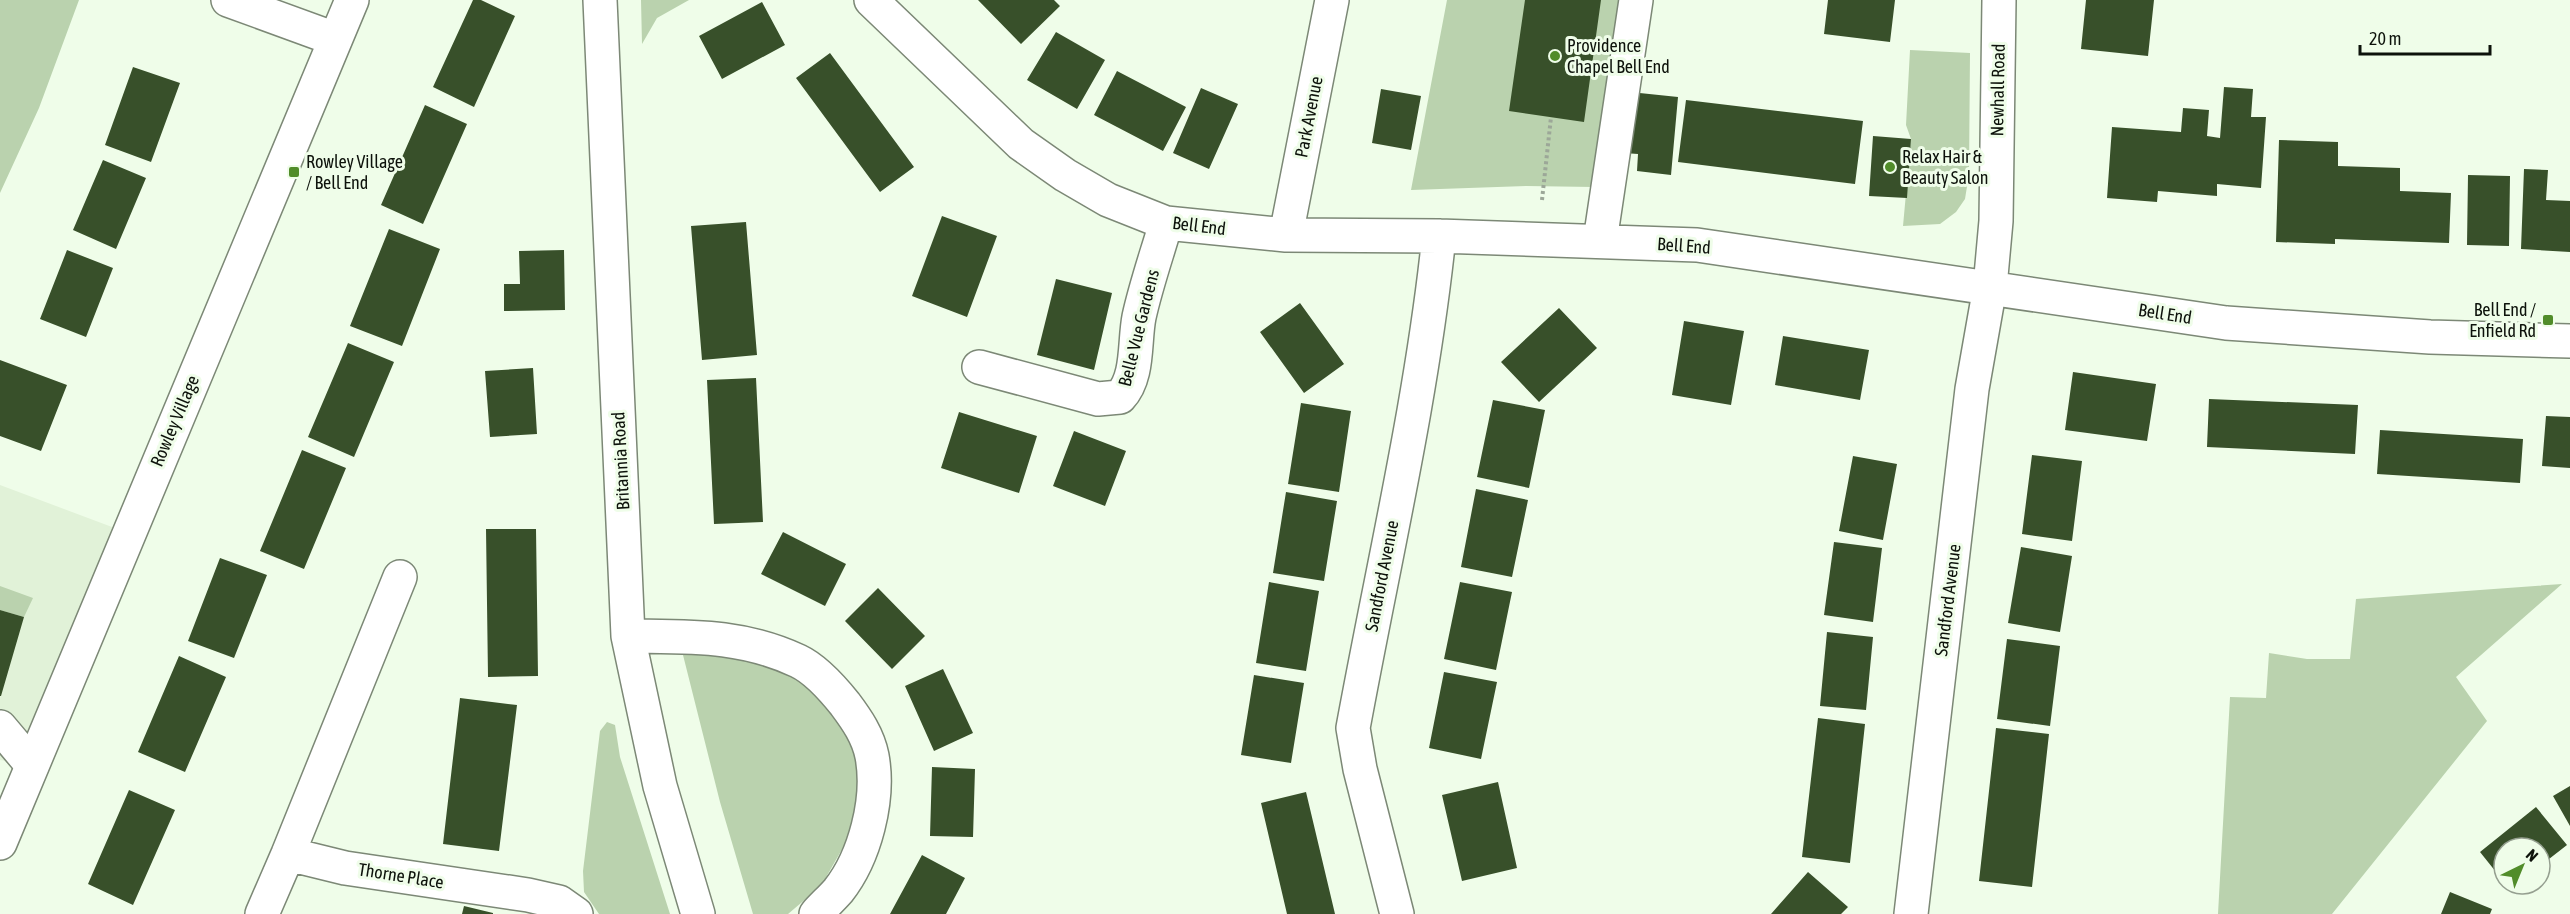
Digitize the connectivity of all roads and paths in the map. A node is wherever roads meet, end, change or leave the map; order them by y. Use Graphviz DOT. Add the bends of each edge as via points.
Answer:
graph roads {
  1 [pos="228,0"];
  2 [pos="352,0"];
  3 [pos="600,0"];
  4 [pos="871,0"];
  5 [pos="1332,0"];
  6 [pos="1636,0"];
  7 [pos="1999,0"];
  8 [pos="335,39"];
  9 [pos="1551,117"];
  10 [pos="1166,223"];
  11 [pos="1286,235"];
  12 [pos="1439,236"];
  13 [pos="1537,240"];
  14 [pos="1600,241"];
  15 [pos="1990,287"];
  16 [pos="2570,341"];
  17 [pos="980,367"];
  18 [pos="400,577"];
  19 [pos="628,636"];
  20 [pos="0,727"];
  21 [pos="32,765"];
  22 [pos="0,843"];
  23 [pos="288,854"];
  24 [pos="261,914"];
  25 [pos="576,914"];
  26 [pos="698,914"];
  27 [pos="816,914"];
  28 [pos="1397,914"];
  29 [pos="1911,914"];
  1 -- 8 [label="street"];
  2 -- 8 [label="street, Rowley Village"];
  3 -- 19 [label="street, Britannia Road"];
  4 -- 10 [label="street, Bell End" via="1021,144 1108,200"];
  5 -- 11 [label="street, Park Avenue"];
  6 -- 14 [label="street"];
  7 -- 15 [label="street, Newhall Road" via="1996,221"];
  8 -- 21 [label="street, Rowley Village"];
  9 -- 13 [label="path"];
  10 -- 11 [label="street, Bell End"];
  10 -- 17 [label="street, Belle Vue Gardens" via="1139,317 1127,389 1120,397 1098,399"];
  11 -- 12 [label="street, Bell End"];
  12 -- 13 [label="street, Bell End"];
  12 -- 28 [label="street, Sandford Avenue" via="1417,399 1353,728"];
  13 -- 14 [label="street, Bell End"];
  14 -- 15 [label="street, Bell End" via="1697,245"];
  15 -- 16 [label="street, Bell End" via="2226,323 2430,337"];
  15 -- 29 [label="street, Sandford Avenue" via="1972,389"];
  18 -- 23 [label="street"];
  19 -- 26 [label="street, Britannia Road" via="660,786"];
  19 -- 27 [label="street" via="715,637 760,646 800,662 836,692 860,724 872,756 873,797 867,833 839,889"];
  20 -- 21 [label="street"];
  21 -- 22 [label="street, Rowley Village"];
  23 -- 24 [label="street"];
  23 -- 25 [label="street, Thorne Place" via="345,868 559,902"];
}
